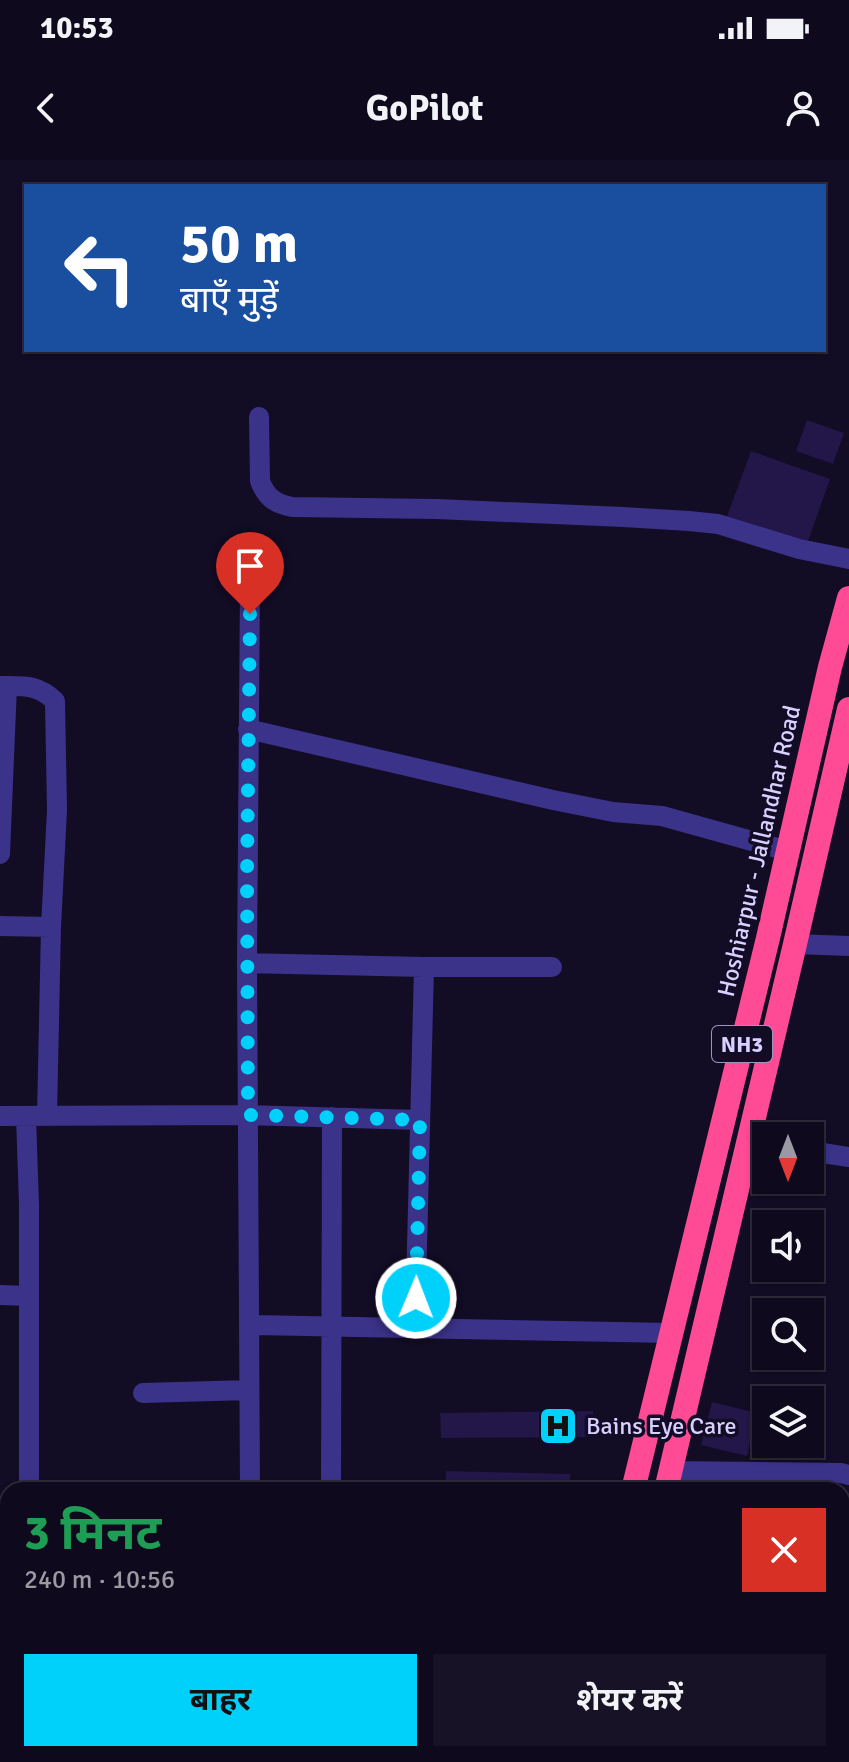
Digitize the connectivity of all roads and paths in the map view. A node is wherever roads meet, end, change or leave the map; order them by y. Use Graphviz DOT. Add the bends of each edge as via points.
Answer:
graph roads {
  1 [pos="259,417"];
  2 [pos="849,559"];
  3 [pos="250,585"];
  4 [pos="849,598"];
  5 [pos="3,686"];
  6 [pos="849,709"];
  7 [pos="248,729"];
  8 [pos="788,851"];
  9 [pos="0,854"];
  10 [pos="0,926"];
  11 [pos="51,927"];
  12 [pos="795,944"];
  13 [pos="849,946"];
  14 [pos="247,963"];
  15 [pos="424,967"];
  16 [pos="552,967"];
  17 [pos="248,1115"];
  18 [pos="0,1116"];
  19 [pos="36,1116"];
  20 [pos="332,1117"];
  21 [pos="420,1120"];
  22 [pos="761,1122"];
  23 [pos="824,1153"];
  24 [pos="849,1157"];
  25 [pos="752,1161"];
  26 [pos="0,1295"];
  27 [pos="29,1296"];
  28 [pos="249,1325"];
  29 [pos="331,1326"];
  30 [pos="415,1327"];
  31 [pos="672,1333"];
  32 [pos="249,1390"];
  33 [pos="143,1393"];
  34 [pos="849,1475"];
  35 [pos="668,1481"];
  36 [pos="29,1482"];
  37 [pos="250,1482"];
  38 [pos="331,1482"];
  39 [pos="635,1482"];
  1 -- 2 [label="street" via="260,481 282,505 689,521"];
  3 -- 7 [label="street"];
  4 -- 8 [label="highway, Hoshiarpur - Jallandhar Road / NH3"];
  5 -- 9 [label="street"];
  5 -- 11 [label="street" via="28,686 55,701"];
  6 -- 12 [label="highway, NH3"];
  7 -- 8 [label="street" via="553,800 695,823"];
  7 -- 14 [label="street"];
  8 -- 31 [label="highway, Hoshiarpur - Jallandhar Road / NH3"];
  10 -- 11 [label="street"];
  11 -- 19 [label="street"];
  12 -- 13 [label="street"];
  12 -- 22 [label="highway, NH3"];
  14 -- 15 [label="street"];
  14 -- 17 [label="street"];
  15 -- 16 [label="street"];
  15 -- 21 [label="street"];
  17 -- 19 [label="street"];
  17 -- 20 [label="street"];
  17 -- 28 [label="street"];
  18 -- 19 [label="street"];
  19 -- 27 [label="street"];
  20 -- 21 [label="street"];
  20 -- 29 [label="street"];
  21 -- 30 [label="street"];
  23 -- 24 [label="street"];
  25 -- 35 [label="highway, NH3"];
  26 -- 27 [label="street"];
  27 -- 36 [label="street"];
  28 -- 29 [label="street"];
  28 -- 32 [label="street"];
  29 -- 30 [label="street"];
  29 -- 38 [label="street"];
  30 -- 31 [label="street"];
  31 -- 39 [label="highway, Hoshiarpur - Jallandhar Road / NH3"];
  32 -- 33 [label="street"];
  32 -- 37 [label="street"];
  34 -- 35 [label="street"];
}
